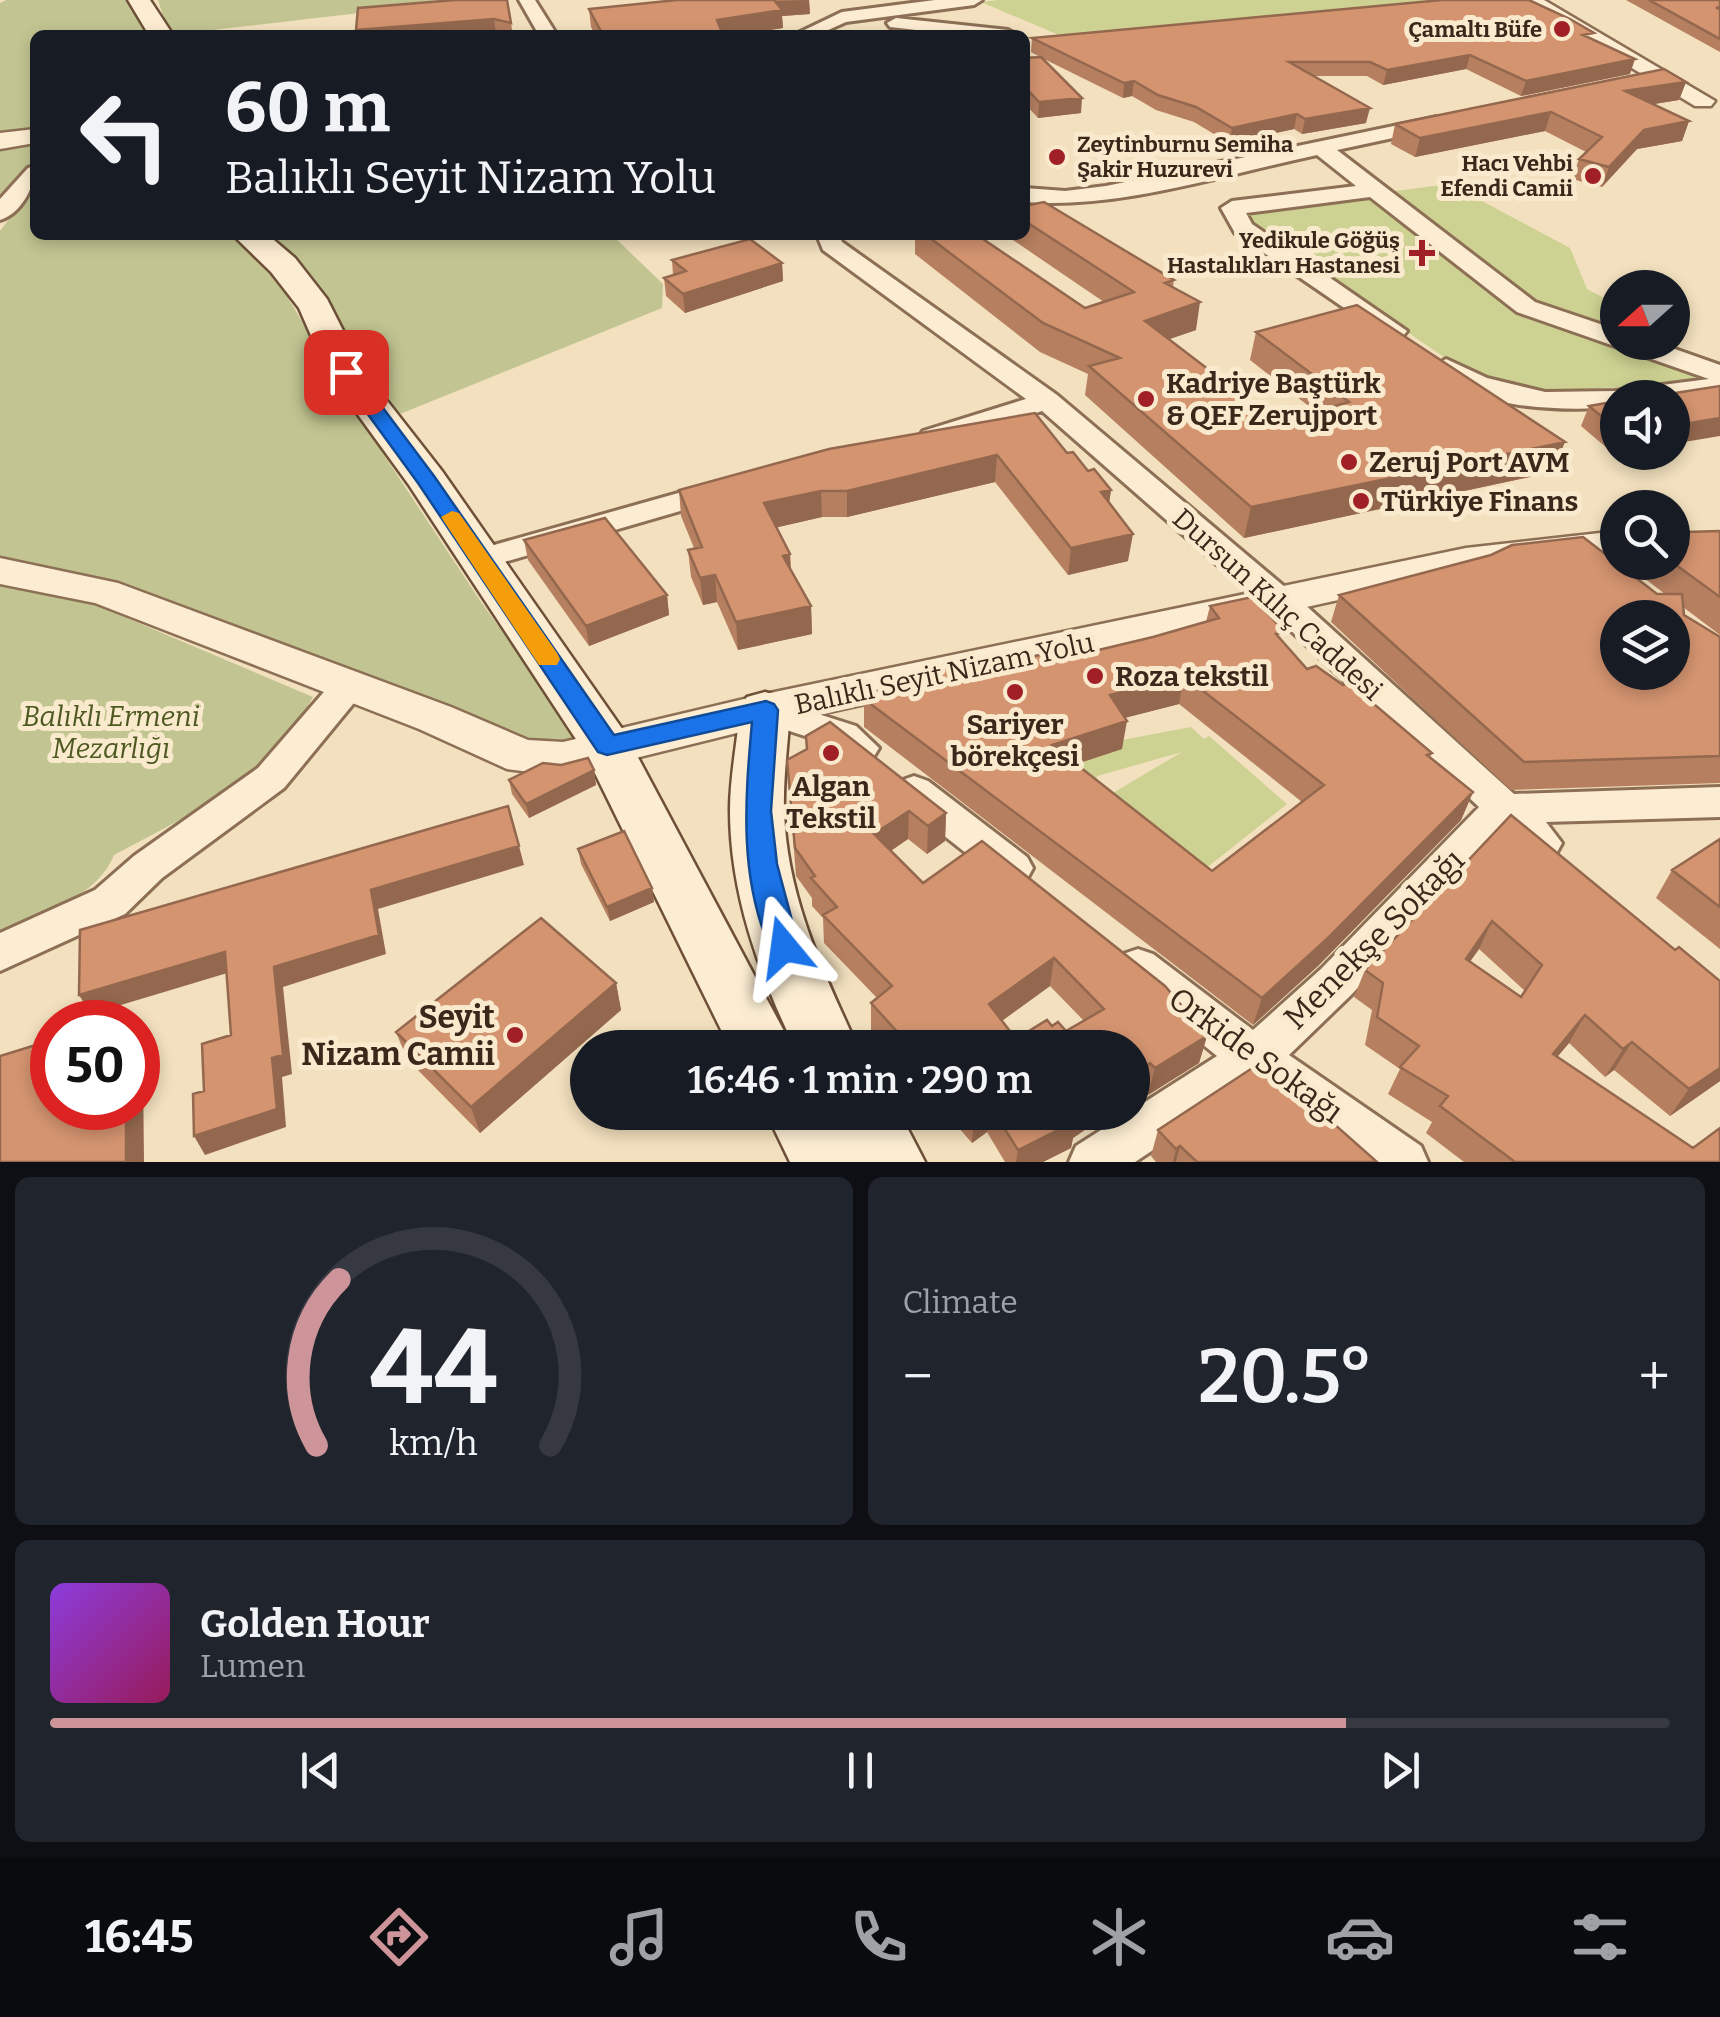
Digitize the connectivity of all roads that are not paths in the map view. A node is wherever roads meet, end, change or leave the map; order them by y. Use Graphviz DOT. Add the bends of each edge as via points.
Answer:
graph roads {
  1 [pos="139,0"];
  2 [pos="527,0"];
  3 [pos="830,0"];
  4 [pos="974,0"];
  5 [pos="1529,0"];
  6 [pos="1550,0"];
  7 [pos="842,17"];
  8 [pos="158,30"];
  9 [pos="545,30"];
  10 [pos="814,30"];
  11 [pos="927,30"];
  12 [pos="1662,77"];
  13 [pos="1629,84"];
  14 [pos="1715,100"];
  15 [pos="1460,118"];
  16 [pos="30,137"];
  17 [pos="0,140"];
  18 [pos="1321,148"];
  19 [pos="30,178"];
  20 [pos="1372,190"];
  21 [pos="1030,195"];
  22 [pos="0,213"];
  23 [pos="255,240"];
  24 [pos="830,240"];
  25 [pos="1600,333"];
  26 [pos="1680,360"];
  27 [pos="1720,374"];
  28 [pos="1720,386"];
  29 [pos="1047,401"];
  30 [pos="897,447"];
  31 [pos="744,485"];
  32 [pos="1600,553"];
  33 [pos="480,560"];
  34 [pos="0,572"];
  35 [pos="1280,602"];
  36 [pos="349,687"];
  37 [pos="766,710"];
  38 [pos="607,746"];
  39 [pos="1720,802"];
  40 [pos="1501,809"];
  41 [pos="1576,871"];
  42 [pos="1045,894"];
  43 [pos="1107,942"];
  44 [pos="0,952"];
  45 [pos="753,1030"];
  46 [pos="818,1030"];
  47 [pos="1254,1058"];
  48 [pos="824,1134"];
  49 [pos="892,1162"];
  50 [pos="1092,1162"];
  51 [pos="1404,1162"];
  1 -- 8 [label="main road"];
  2 -- 9 [label="street"];
  3 -- 7 [label="street"];
  4 -- 7 [label="street"];
  5 -- 12 [label="street"];
  6 -- 14 [label="street"];
  7 -- 10 [label="street"];
  7 -- 11 [label="street"];
  12 -- 13 [label="street"];
  12 -- 14 [label="street"];
  15 -- 18 [label="street"];
  16 -- 17 [label="street"];
  18 -- 20 [label="street"];
  18 -- 21 [label="street" via="1106,193"];
  19 -- 22 [label="street"];
  20 -- 25 [label="street" via="1526,307"];
  20 -- 28 [label="street" via="1232,208 1244,228 1469,383 1542,401"];
  23 -- 33 [label="main road" via="316,306 346,372"];
  24 -- 29 [label="street, Dursun Kılıç Caddesi"];
  26 -- 27 [label="street"];
  29 -- 30 [label="street"];
  29 -- 35 [label="street, Dursun Kılıç Caddesi"];
  31 -- 33 [label="street"];
  32 -- 35 [label="street, Balıklı Seyit Nizam Yolu" via="1466,560"];
  33 -- 38 [label="main road"];
  34 -- 36 [label="street, Balıklı Seyit Nizam Yolu" via="104,592"];
  35 -- 37 [label="street, Balıklı Seyit Nizam Yolu"];
  35 -- 40 [label="street, Dursun Kılıç Caddesi"];
  36 -- 38 [label="street, Balıklı Seyit Nizam Yolu" via="523,757 563,759"];
  36 -- 44 [label="street" via="271,778 110,902"];
  37 -- 38 [label="street, Balıklı Seyit Nizam Yolu"];
  37 -- 42 [label="street" via="844,735"];
  37 -- 46 [label="main road" via="757,811 762,864 802,1001"];
  38 -- 45 [label="main road"];
  39 -- 40 [label="street"];
  40 -- 41 [label="street, Dursun Kılıç Caddesi"];
  40 -- 47 [label="street, Menekşe Sokağı"];
  43 -- 47 [label="street, Orkide Sokağı"];
  47 -- 50 [label="street, Menekşe Sokağı"];
  47 -- 51 [label="street, Orkide Sokağı"];
  48 -- 49 [label="main road"];
}
